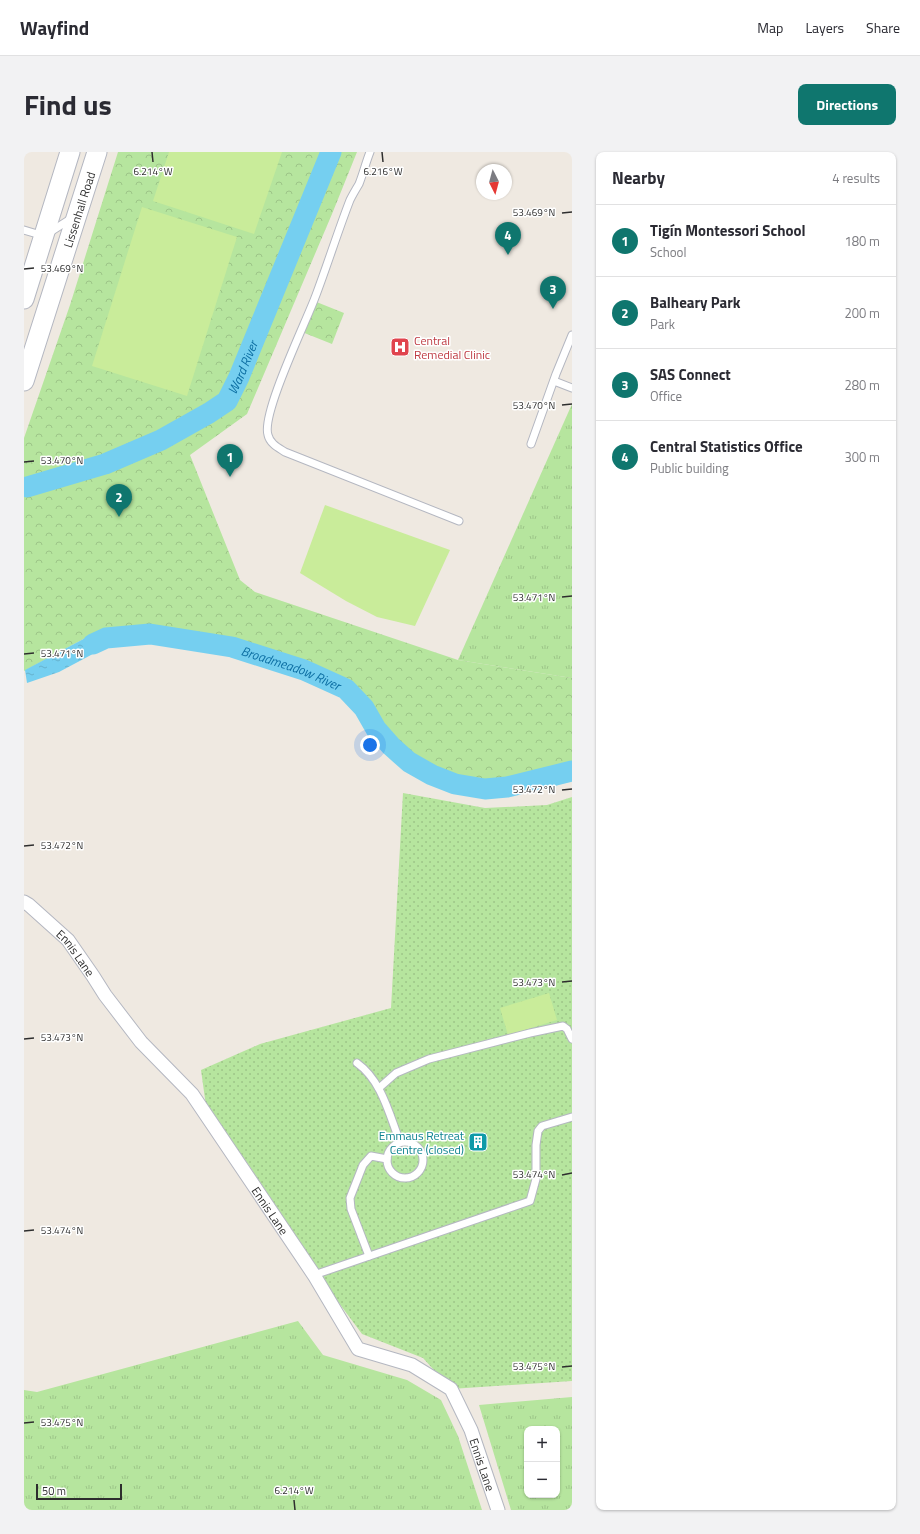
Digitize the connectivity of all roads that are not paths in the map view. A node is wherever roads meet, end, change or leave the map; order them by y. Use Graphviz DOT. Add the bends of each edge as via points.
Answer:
graph roads {
  1 [pos="70,152"];
  2 [pos="98,152"];
  3 [pos="370,152"];
  4 [pos="77,216"];
  5 [pos="24,230"];
  6 [pos="44,236"];
  7 [pos="24,299"];
  8 [pos="572,336"];
  9 [pos="24,381"];
  10 [pos="554,381"];
  11 [pos="572,388"];
  12 [pos="531,444"];
  13 [pos="459,521"];
  14 [pos="24,902"];
  15 [pos="572,1039"];
  16 [pos="357,1063"];
  17 [pos="379,1088"];
  18 [pos="572,1117"];
  19 [pos="400,1142"];
  20 [pos="387,1159"];
  21 [pos="368,1256"];
  22 [pos="314,1275"];
  23 [pos="498,1510"];
  1 -- 6 [label="main road, Lissenhall Road"];
  2 -- 4 [label="main road, Lissenhall Road"];
  3 -- 13 [label="lane" via="276,394 268,420 268,436 285,452"];
  4 -- 6 [label="lane"];
  4 -- 9 [label="main road, Lissenhall Road"];
  5 -- 6 [label="lane"];
  6 -- 7 [label="main road, Lissenhall Road"];
  8 -- 10 [label="lane"];
  10 -- 11 [label="lane"];
  10 -- 12 [label="lane"];
  14 -- 22 [label="street, Ennis Lane" via="68,940 104,995 141,1042 192,1094"];
  15 -- 17 [label="lane" via="563,1026 530,1033 429,1059 396,1073"];
  16 -- 17 [label="lane" via="367,1070"];
  17 -- 19 [label="lane"];
  18 -- 21 [label="lane" via="542,1126 538,1131 536,1179 530,1201"];
  19 -- 20 [label="lane" via="390,1148"];
  19 -- 20 [label="lane" via="412,1142 421,1149 424,1160 420,1171 410,1177 399,1177 390,1170"];
  20 -- 21 [label="lane" via="371,1156 363,1166 350,1198 351,1209"];
  21 -- 22 [label="lane"];
  22 -- 23 [label="street, Ennis Lane" via="358,1349 412,1366 451,1389 471,1430"];
}
